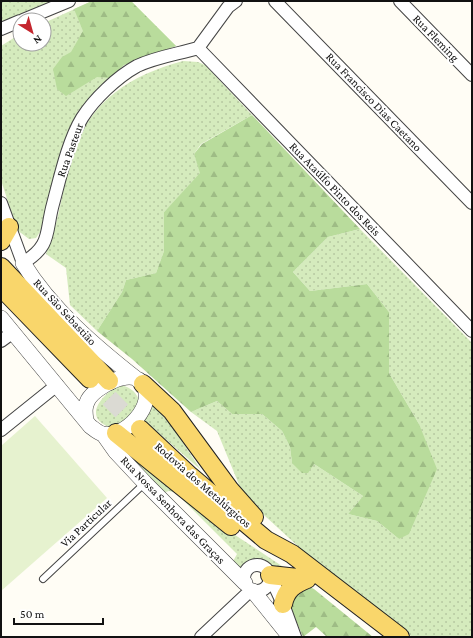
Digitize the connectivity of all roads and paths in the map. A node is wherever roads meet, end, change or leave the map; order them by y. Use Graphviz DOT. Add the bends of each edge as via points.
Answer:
graph roads {
  1 [pos="69,1"];
  2 [pos="236,1"];
  3 [pos="276,1"];
  4 [pos="400,1"];
  5 [pos="42,12"];
  6 [pos="12,24"];
  7 [pos="1,29"];
  8 [pos="198,48"];
  9 [pos="472,75"];
  10 [pos="1,203"];
  11 [pos="472,203"];
  12 [pos="5,234"];
  13 [pos="23,263"];
  14 [pos="1,267"];
  15 [pos="1,287"];
  16 [pos="1,318"];
  17 [pos="472,331"];
  18 [pos="6,337"];
  19 [pos="103,353"];
  20 [pos="90,379"];
  21 [pos="112,380"];
  22 [pos="140,382"];
  23 [pos="57,385"];
  24 [pos="86,421"];
  25 [pos="140,429"];
  26 [pos="1,430"];
  27 [pos="110,434"];
  28 [pos="145,483"];
  29 [pos="289,559"];
  30 [pos="271,577"];
  31 [pos="43,579"];
  32 [pos="307,579"];
  33 [pos="249,588"];
  34 [pos="283,604"];
  35 [pos="201,637"];
  36 [pos="290,637"];
  37 [pos="294,637"];
  38 [pos="382,637"];
  39 [pos="400,637"];
  1 -- 5 [label="street"];
  2 -- 8 [label="street" via="228,7"];
  3 -- 11 [label="street, Rua Francisco Dias Caetano"];
  4 -- 9 [label="street, Rua Fleming"];
  6 -- 7 [label="street"];
  8 -- 13 [label="street, Rua Pasteur" via="137,66 111,84 82,118 66,156 45,241 35,255"];
  8 -- 17 [label="street, Rua Ataúlfo Pinto dos Reis"];
  10 -- 12 [label="street, Rua São Sebastião"];
  12 -- 13 [label="street, Rua São Sebastião"];
  13 -- 19 [label="street, Rua São Sebastião" via="49,297"];
  14 -- 21 [label="main road"];
  15 -- 20 [label="main road"];
  16 -- 18 [label="street"];
  18 -- 23 [label="street"];
  19 -- 21 [label="street, Rua São Sebastião"];
  19 -- 22 [label="street, Rua São Sebastião"];
  21 -- 22 [label="street" via="121,378"];
  21 -- 24 [label="street" via="88,399"];
  22 -- 27 [label="street" via="146,392 143,408 130,425"];
  22 -- 29 [label="main road" via="172,411 238,501"];
  23 -- 24 [label="street"];
  23 -- 26 [label="street"];
  24 -- 27 [label="street" via="95,430"];
  25 -- 29 [label="main road, Rodovia dos Metalúrgicos" via="190,476"];
  27 -- 28 [label="street, Rua Nossa Senhora das Graças" via="115,451"];
  27 -- 29 [label="main road" via="215,513"];
  28 -- 31 [label="lane, Via Particular"];
  28 -- 33 [label="street, Rua Nossa Senhora das Graças"];
  29 -- 32 [label="main road, Rodovia dos Metalúrgicos"];
  29 -- 39 [label="main road, Rodovia dos Metalúrgicos"];
  30 -- 32 [label="main road"];
  30 -- 33 [label="street" via="264,590"];
  30 -- 33 [label="street" via="266,568 253,565 244,575"];
  30 -- 34 [label="street"];
  32 -- 34 [label="main road" via="289,590"];
  32 -- 38 [label="main road, Rodovia dos Metalúrgicos"];
  33 -- 35 [label="street"];
  33 -- 36 [label="street, Rua Nossa Senhora das Graças"];
  34 -- 37 [label="street"];
}
